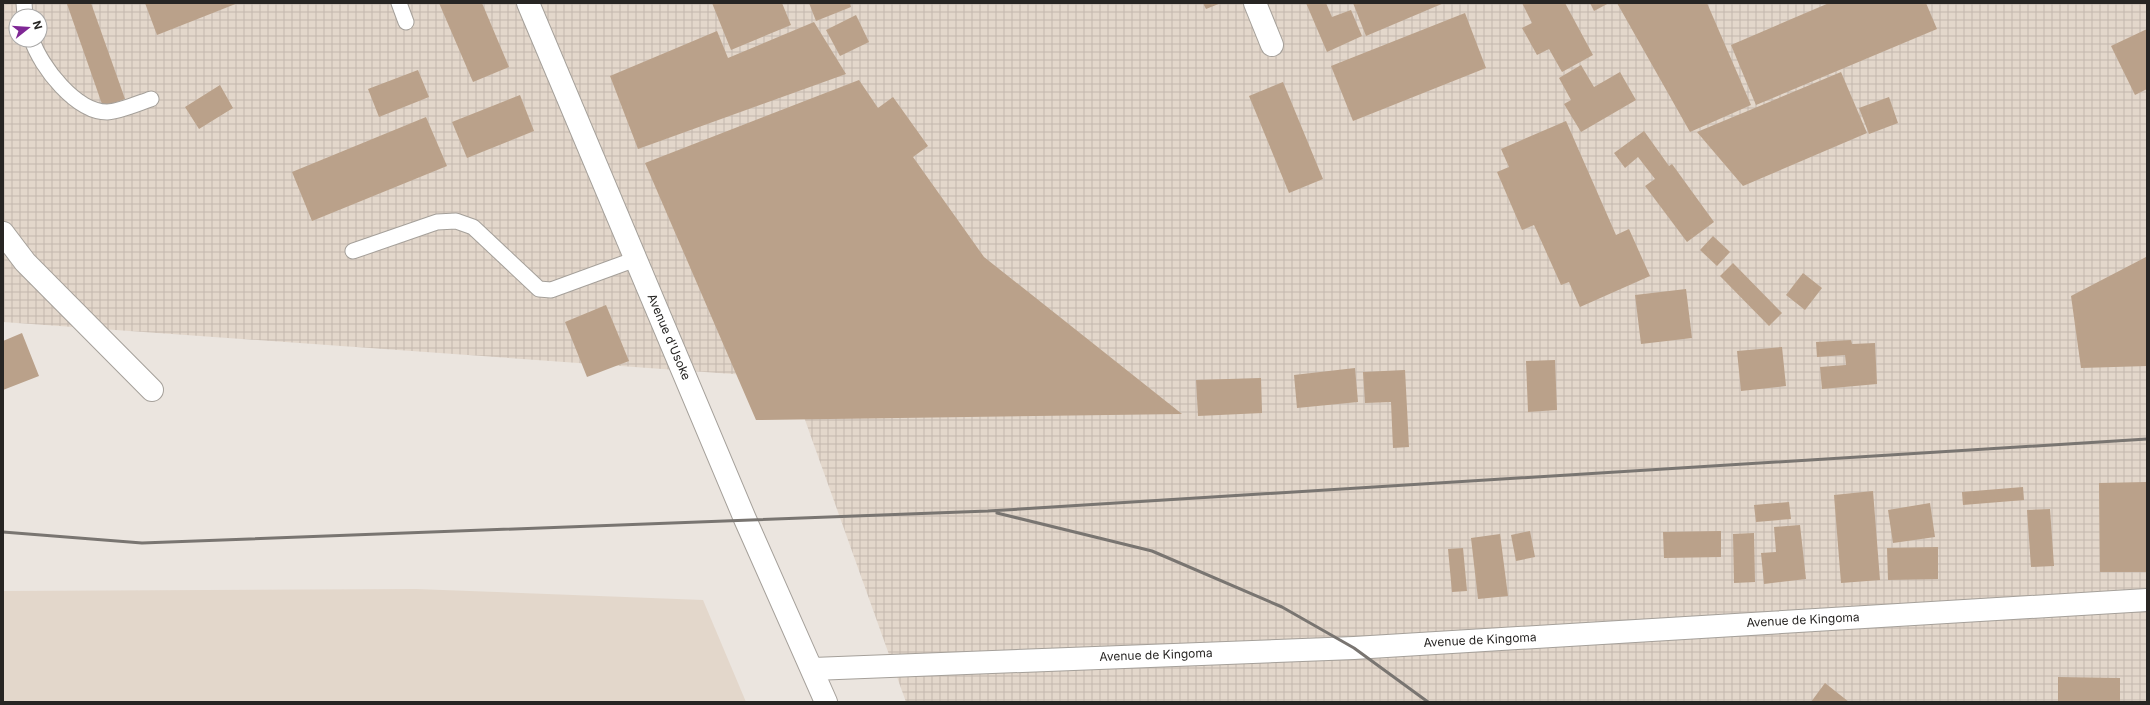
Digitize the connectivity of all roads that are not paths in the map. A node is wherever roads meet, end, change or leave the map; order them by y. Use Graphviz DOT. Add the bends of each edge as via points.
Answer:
graph roads {
  1 [pos="399,3"];
  2 [pos="528,3"];
  3 [pos="1255,3"];
  4 [pos="406,22"];
  5 [pos="1272,45"];
  6 [pos="36,48"];
  7 [pos="151,99"];
  8 [pos="3,233"];
  9 [pos="353,252"];
  10 [pos="636,259"];
  11 [pos="152,390"];
  12 [pos="2147,600"];
  13 [pos="812,669"];
  14 [pos="826,702"];
  1 -- 4 [label="lane"];
  2 -- 10 [label="street, Avenue d'Usoke"];
  3 -- 5 [label="street"];
  6 -- 7 [label="lane" via="46,66 74,99 91,109 107,112"];
  8 -- 11 [label="street" via="25,262"];
  9 -- 10 [label="lane" via="437,222 456,221 473,226 539,289 551,290"];
  10 -- 13 [label="street, Avenue d'Usoke" via="745,519"];
  12 -- 13 [label="street, Avenue de Kingoma" via="1362,647"];
  13 -- 14 [label="street, Avenue d'Usoke"];
}
